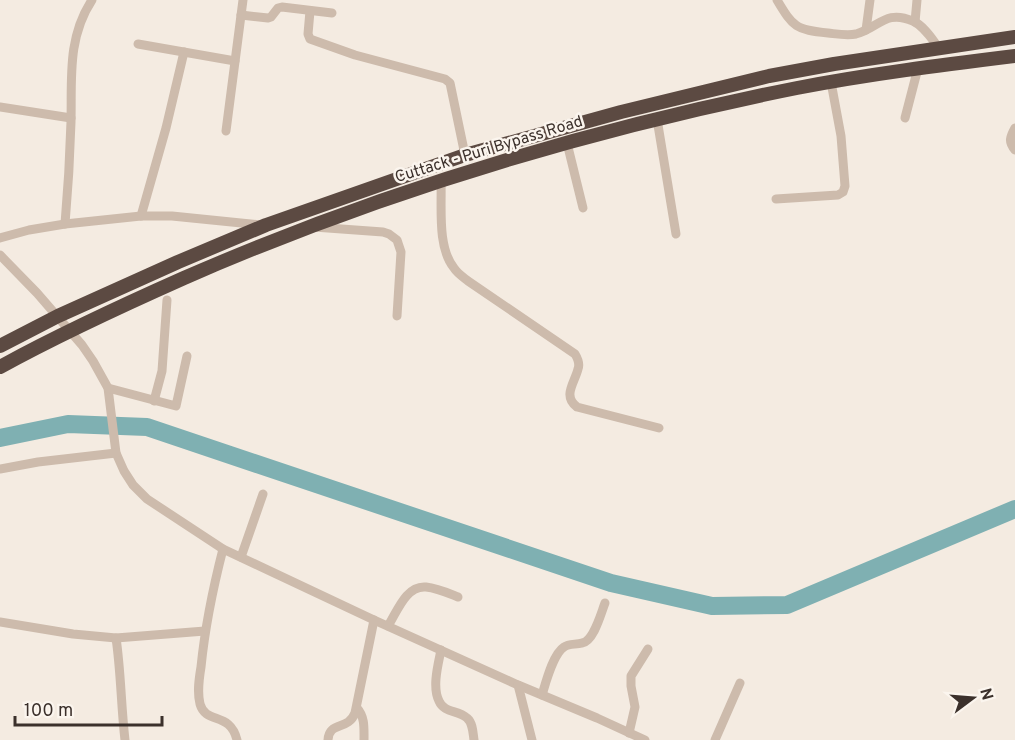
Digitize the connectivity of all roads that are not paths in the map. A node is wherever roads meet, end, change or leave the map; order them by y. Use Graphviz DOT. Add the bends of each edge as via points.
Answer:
graph roads {
  1 [pos="92,0"];
  2 [pos="243,0"];
  3 [pos="777,0"];
  4 [pos="870,0"];
  5 [pos="917,0"];
  6 [pos="309,14"];
  7 [pos="332,14"];
  8 [pos="241,15"];
  9 [pos="915,22"];
  10 [pos="867,30"];
  11 [pos="1015,37"];
  12 [pos="138,44"];
  13 [pos="939,48"];
  14 [pos="184,52"];
  15 [pos="1015,56"];
  16 [pos="235,62"];
  17 [pos="918,68"];
  18 [pos="831,82"];
  19 [pos="0,107"];
  20 [pos="71,118"];
  21 [pos="905,118"];
  22 [pos="657,119"];
  23 [pos="1015,129"];
  24 [pos="226,131"];
  25 [pos="567,143"];
  26 [pos="1015,150"];
  27 [pos="465,154"];
  28 [pos="441,181"];
  29 [pos="776,199"];
  30 [pos="583,208"];
  31 [pos="141,216"];
  32 [pos="65,224"];
  33 [pos="266,225"];
  34 [pos="309,227"];
  35 [pos="676,234"];
  36 [pos="0,238"];
  37 [pos="0,255"];
  38 [pos="167,300"];
  39 [pos="58,316"];
  40 [pos="397,316"];
  41 [pos="70,331"];
  42 [pos="0,346"];
  43 [pos="187,356"];
  44 [pos="0,367"];
  45 [pos="108,388"];
  46 [pos="154,401"];
  47 [pos="659,428"];
  48 [pos="115,449"];
  49 [pos="0,469"];
  50 [pos="263,494"];
  51 [pos="223,549"];
  52 [pos="241,557"];
  53 [pos="458,597"];
  54 [pos="605,603"];
  55 [pos="374,620"];
  56 [pos="0,622"];
  57 [pos="388,626"];
  58 [pos="205,631"];
  59 [pos="116,638"];
  60 [pos="648,649"];
  61 [pos="441,650"];
  62 [pos="740,682"];
  63 [pos="518,685"];
  64 [pos="542,694"];
  65 [pos="357,708"];
  66 [pos="629,732"];
  67 [pos="125,740"];
  68 [pos="237,740"];
  69 [pos="328,740"];
  70 [pos="364,740"];
  71 [pos="474,740"];
  72 [pos="532,740"];
  73 [pos="645,740"];
  74 [pos="715,740"];
  1 -- 20 [label="street" via="76,33 70,79"];
  2 -- 8 [label="street"];
  3 -- 10 [label="street" via="801,29 845,35"];
  4 -- 10 [label="street"];
  5 -- 9 [label="street"];
  6 -- 7 [label="street"];
  6 -- 8 [label="street" via="282,7 268,18"];
  6 -- 27 [label="street" via="308,34 314,41 450,83"];
  8 -- 16 [label="street"];
  9 -- 10 [label="street" via="892,17"];
  9 -- 13 [label="street"];
  11 -- 13 [label="highway, Cuttack - Puri Bypass Road"];
  12 -- 14 [label="street"];
  13 -- 27 [label="highway, Cuttack - Puri Bypass Road" via="769,76"];
  14 -- 16 [label="street"];
  14 -- 31 [label="street"];
  15 -- 17 [label="highway, Cuttack - Puri Bypass Road"];
  16 -- 24 [label="street"];
  17 -- 18 [label="highway, Cuttack - Puri Bypass Road"];
  17 -- 21 [label="street"];
  18 -- 22 [label="highway, Cuttack - Puri Bypass Road"];
  18 -- 29 [label="street" via="841,136 843,192"];
  19 -- 20 [label="street"];
  20 -- 32 [label="street"];
  22 -- 25 [label="highway, Cuttack - Puri Bypass Road"];
  22 -- 35 [label="street"];
  23 -- 26 [label="street" via="1010,139"];
  25 -- 28 [label="highway, Cuttack - Puri Bypass Road"];
  25 -- 30 [label="street"];
  27 -- 33 [label="highway, Cuttack - Puri Bypass Road"];
  28 -- 34 [label="highway, Cuttack - Puri Bypass Road"];
  28 -- 47 [label="street" via="442,240 454,268 575,354 579,368 570,391 572,404"];
  31 -- 32 [label="street"];
  31 -- 33 [label="street"];
  32 -- 36 [label="street"];
  33 -- 39 [label="highway, Cuttack - Puri Bypass Road"];
  34 -- 40 [label="street" via="383,232 397,240 401,252"];
  34 -- 41 [label="highway, Cuttack - Puri Bypass Road" via="207,268"];
  37 -- 39 [label="street"];
  38 -- 46 [label="street" via="162,370"];
  39 -- 41 [label="street"];
  39 -- 42 [label="highway, Cuttack - Puri Bypass Road"];
  41 -- 44 [label="highway, Cuttack - Puri Bypass Road"];
  41 -- 45 [label="street"];
  43 -- 46 [label="street" via="176,406"];
  45 -- 46 [label="street"];
  45 -- 48 [label="street"];
  48 -- 49 [label="street"];
  48 -- 51 [label="street" via="124,471 147,499"];
  50 -- 52 [label="street"];
  51 -- 52 [label="street"];
  51 -- 58 [label="street"];
  52 -- 55 [label="street"];
  53 -- 57 [label="street" via="423,586 417,588 405,598"];
  54 -- 64 [label="street" via="591,638 562,647"];
  55 -- 57 [label="street"];
  55 -- 65 [label="street"];
  56 -- 59 [label="street"];
  57 -- 61 [label="street"];
  58 -- 59 [label="street"];
  58 -- 68 [label="street" via="200,705 204,712 228,723"];
  59 -- 67 [label="street"];
  60 -- 66 [label="street" via="631,676 635,707"];
  61 -- 63 [label="street"];
  61 -- 71 [label="street" via="438,699 445,709 468,718"];
  62 -- 74 [label="street"];
  63 -- 64 [label="street"];
  63 -- 72 [label="street"];
  64 -- 66 [label="street"];
  65 -- 69 [label="street" via="354,718 330,730"];
  65 -- 70 [label="street" via="364,720"];
  66 -- 73 [label="street"];
}
